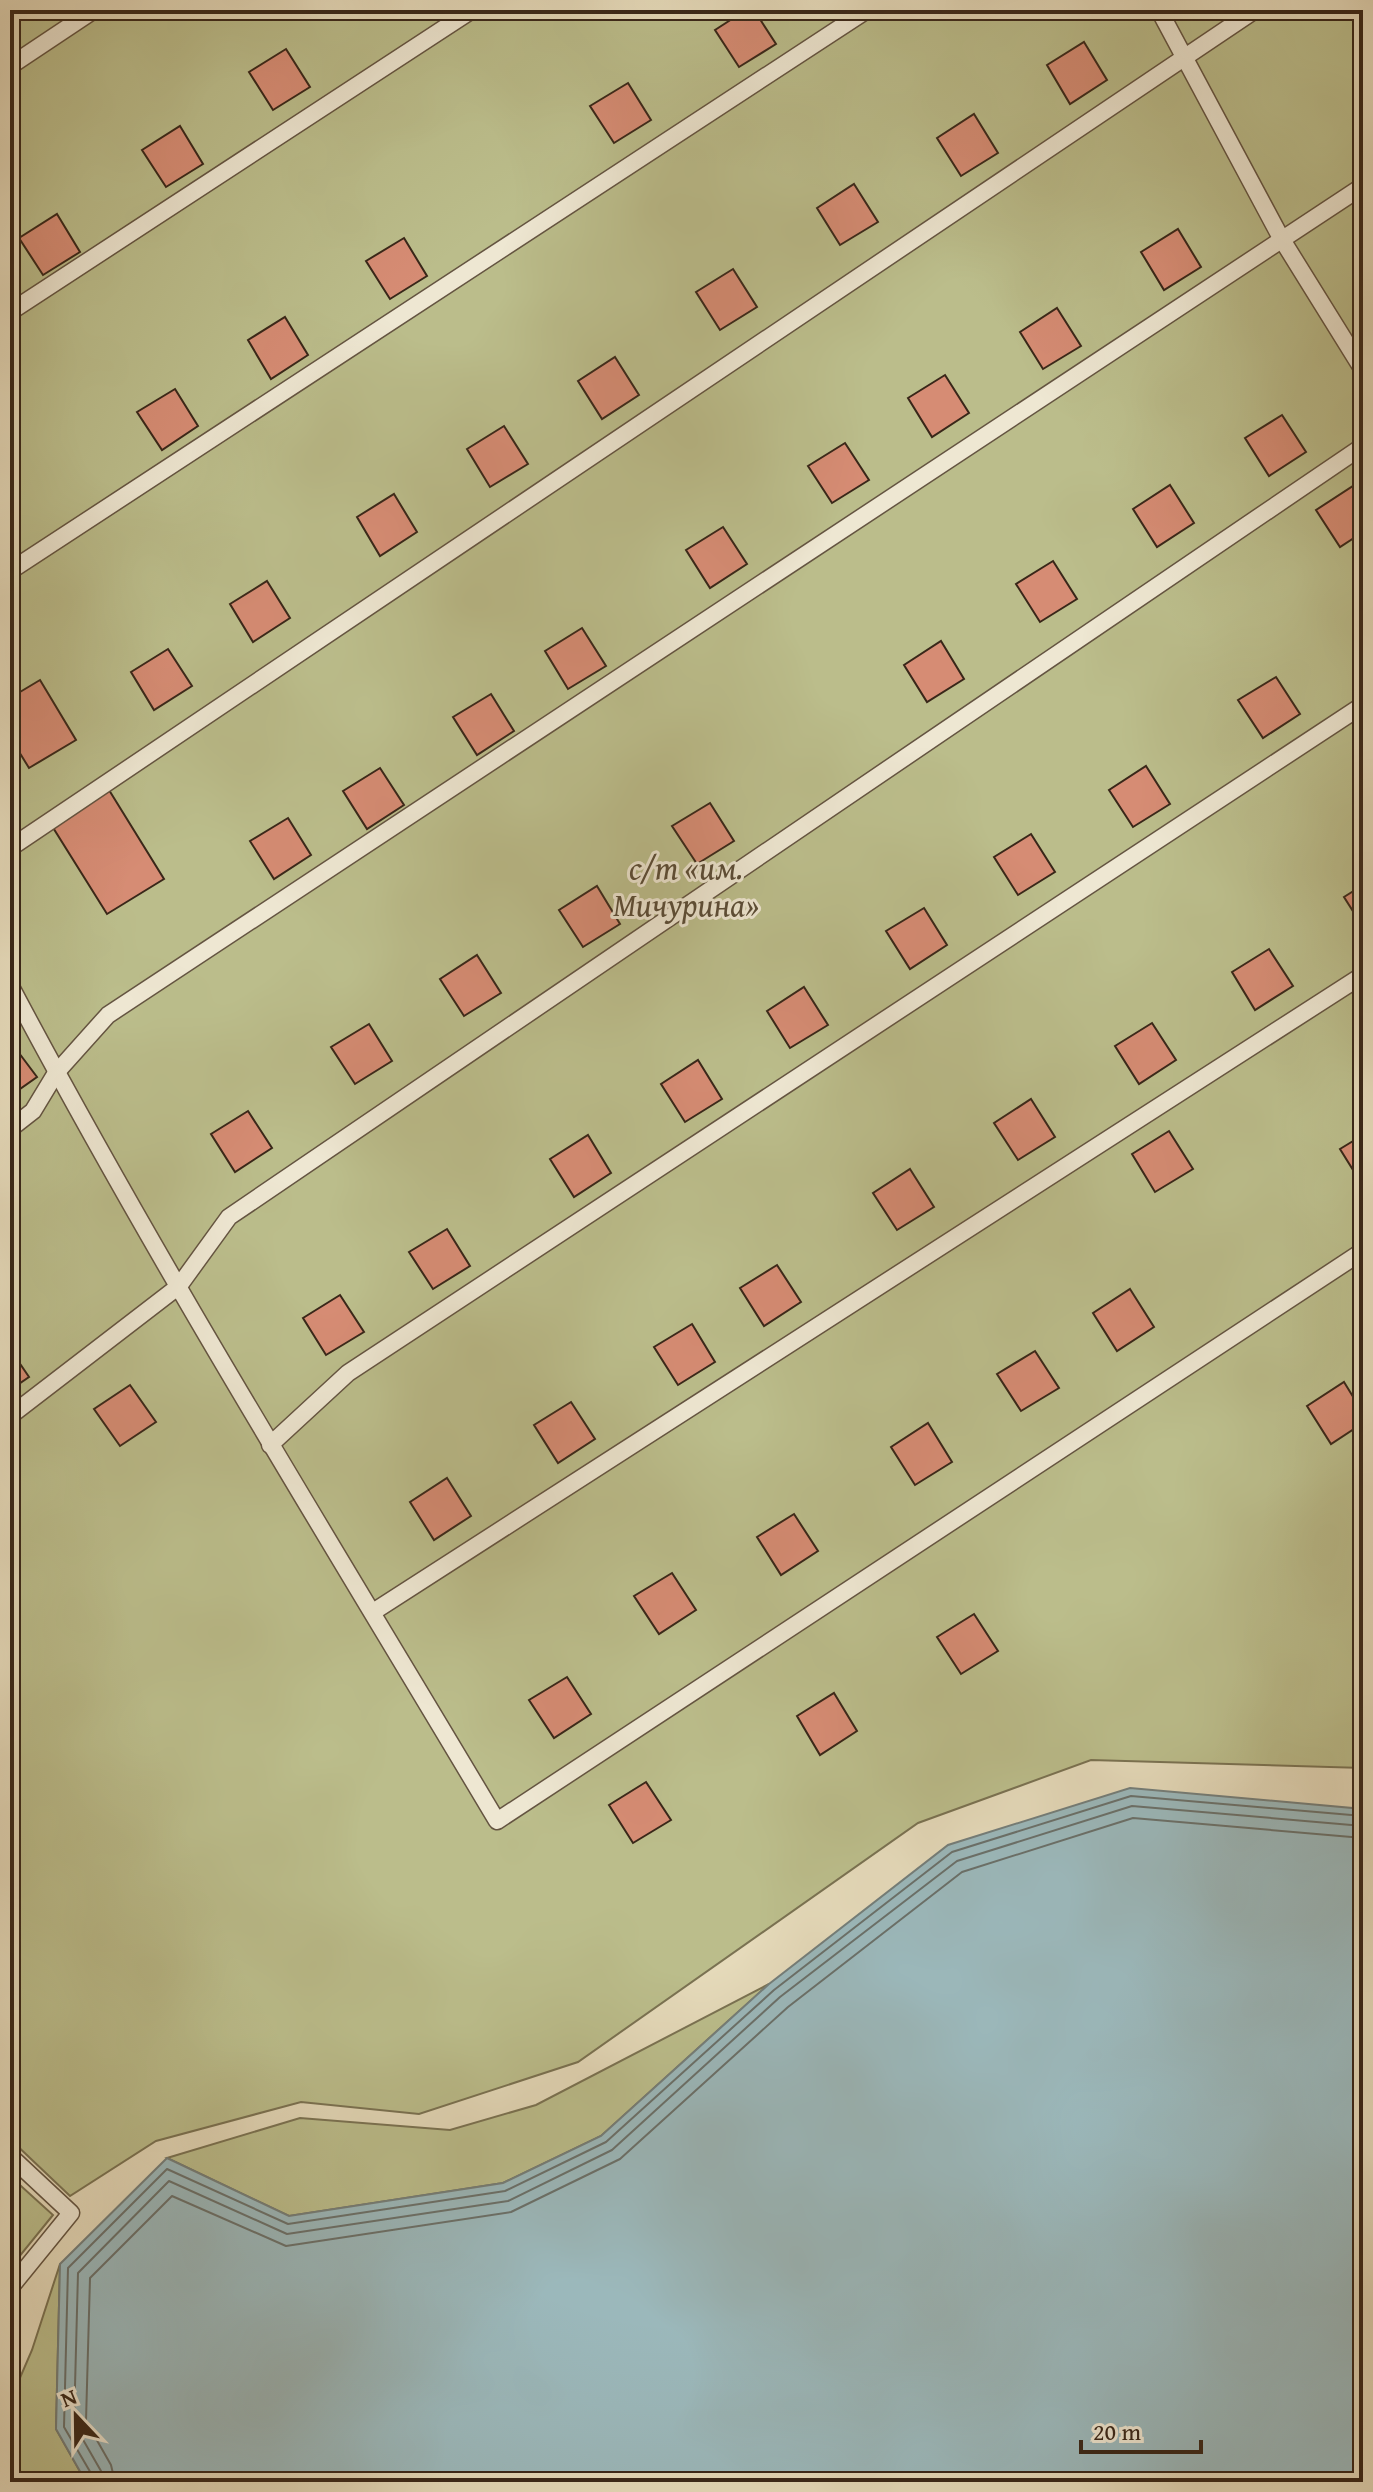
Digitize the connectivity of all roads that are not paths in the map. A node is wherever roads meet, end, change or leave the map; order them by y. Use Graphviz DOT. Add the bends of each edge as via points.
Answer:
graph roads {
  1 [pos="94,10"];
  2 [pos="472,10"];
  3 [pos="867,10"];
  4 [pos="1159,10"];
  5 [pos="1255,10"];
  6 [pos="1184,56"];
  7 [pos="10,66"];
  8 [pos="1363,186"];
  9 [pos="1281,238"];
  10 [pos="10,312"];
  11 [pos="1363,370"];
  12 [pos="1363,446"];
  13 [pos="10,571"];
  14 [pos="1363,705"];
  15 [pos="10,848"];
  16 [pos="1363,975"];
  17 [pos="10,985"];
  18 [pos="56,1073"];
  19 [pos="10,1129"];
  20 [pos="1363,1251"];
  21 [pos="179,1286"];
  22 [pos="10,1416"];
  23 [pos="270,1445"];
  24 [pos="373,1612"];
  25 [pos="10,2156"];
  26 [pos="10,2288"];
  1 -- 7 [label="lane"];
  2 -- 10 [label="lane"];
  3 -- 13 [label="lane"];
  4 -- 6 [label="lane"];
  5 -- 6 [label="lane"];
  6 -- 9 [label="lane"];
  6 -- 15 [label="lane"];
  8 -- 9 [label="lane"];
  9 -- 11 [label="lane"];
  9 -- 18 [label="lane" via="108,1015"];
  12 -- 21 [label="lane" via="229,1217"];
  14 -- 23 [label="lane" via="348,1373"];
  16 -- 24 [label="lane"];
  17 -- 18 [label="lane"];
  18 -- 19 [label="lane" via="33,1111"];
  18 -- 21 [label="lane"];
  20 -- 24 [label="lane" via="497,1821"];
  21 -- 22 [label="lane"];
  21 -- 23 [label="lane"];
  23 -- 24 [label="lane"];
  25 -- 26 [label="lane" via="71,2213"];
}
